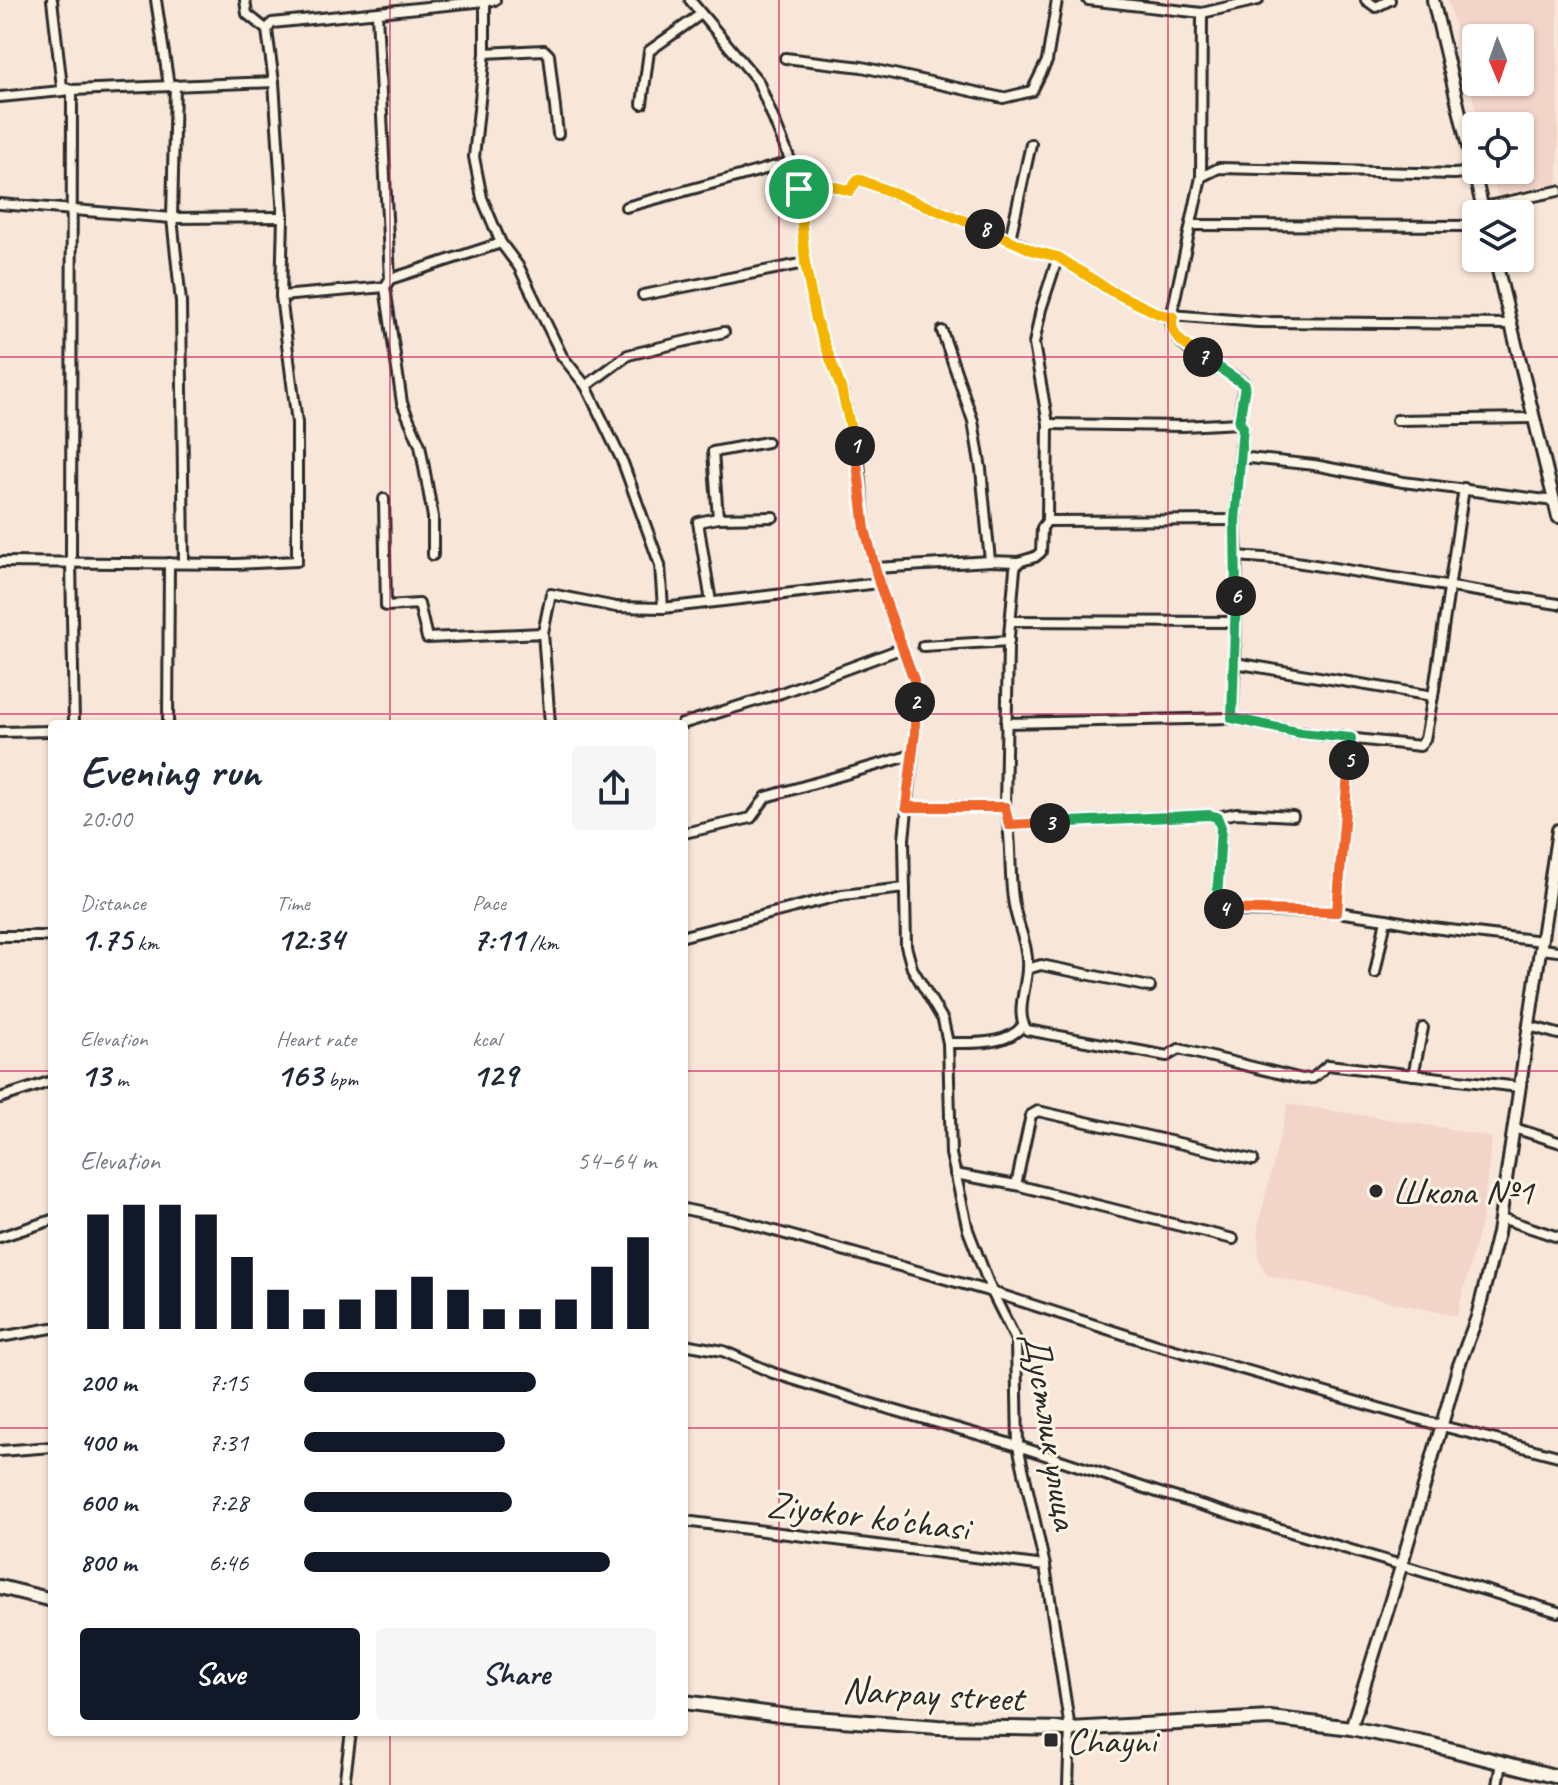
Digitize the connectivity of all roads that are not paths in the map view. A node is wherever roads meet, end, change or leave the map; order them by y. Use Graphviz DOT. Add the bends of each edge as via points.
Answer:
graph roads {
  1 [pos="52,0"];
  2 [pos="156,0"];
  3 [pos="245,0"];
  4 [pos="690,0"];
  5 [pos="1057,0"];
  6 [pos="1088,0"];
  7 [pos="1258,0"];
  8 [pos="1366,0"];
  9 [pos="1390,0"];
  10 [pos="1433,0"];
  11 [pos="490,1"];
  12 [pos="377,13"];
  13 [pos="1202,13"];
  14 [pos="701,14"];
  15 [pos="267,30"];
  16 [pos="485,53"];
  17 [pos="785,58"];
  18 [pos="274,82"];
  19 [pos="172,86"];
  20 [pos="72,90"];
  21 [pos="0,97"];
  22 [pos="642,104"];
  23 [pos="1462,116"];
  24 [pos="558,134"];
  25 [pos="1031,144"];
  26 [pos="791,162"];
  27 [pos="1462,173"];
  28 [pos="1201,177"];
  29 [pos="799,189"];
  30 [pos="1558,191"];
  31 [pos="1523,200"];
  32 [pos="0,204"];
  33 [pos="626,207"];
  34 [pos="73,210"];
  35 [pos="283,217"];
  36 [pos="172,218"];
  37 [pos="1191,225"];
  38 [pos="1462,226"];
  39 [pos="1010,239"];
  40 [pos="501,243"];
  41 [pos="1058,257"];
  42 [pos="805,263"];
  43 [pos="1498,272"];
  44 [pos="387,283"];
  45 [pos="643,295"];
  46 [pos="281,296"];
  47 [pos="1173,317"];
  48 [pos="1511,324"];
  49 [pos="942,331"];
  50 [pos="724,332"];
  51 [pos="586,386"];
  52 [pos="1533,418"];
  53 [pos="1397,420"];
  54 [pos="1239,423"];
  55 [pos="1048,424"];
  56 [pos="767,442"];
  57 [pos="1240,457"];
  58 [pos="1554,479"];
  59 [pos="1464,488"];
  60 [pos="384,499"];
  61 [pos="1554,501"];
  62 [pos="773,517"];
  63 [pos="1558,517"];
  64 [pos="718,518"];
  65 [pos="1235,520"];
  66 [pos="1047,521"];
  67 [pos="433,555"];
  68 [pos="1237,556"];
  69 [pos="990,561"];
  70 [pos="0,562"];
  71 [pos="71,562"];
  72 [pos="1018,562"];
  73 [pos="169,563"];
  74 [pos="184,563"];
  75 [pos="876,568"];
  76 [pos="879,583"];
  77 [pos="1451,586"];
  78 [pos="711,602"];
  79 [pos="1558,604"];
  80 [pos="663,608"];
  81 [pos="1011,621"];
  82 [pos="1235,622"];
  83 [pos="543,633"];
  84 [pos="1009,641"];
  85 [pos="923,646"];
  86 [pos="903,648"];
  87 [pos="1235,663"];
  88 [pos="1433,696"];
  89 [pos="1232,718"];
  90 [pos="74,720"];
  91 [pos="168,720"];
  92 [pos="550,720"];
  93 [pos="688,722"];
  94 [pos="1006,723"];
  95 [pos="48,731"];
  96 [pos="0,732"];
  97 [pos="1351,738"];
  98 [pos="912,755"];
  99 [pos="906,807"];
  100 [pos="1005,807"];
  101 [pos="1293,816"];
  102 [pos="1217,817"];
  103 [pos="1009,825"];
  104 [pos="1558,830"];
  105 [pos="688,832"];
  106 [pos="905,888"];
  107 [pos="1337,912"];
  108 [pos="1386,919"];
  109 [pos="688,935"];
  110 [pos="0,936"];
  111 [pos="48,936"];
  112 [pos="1541,945"];
  113 [pos="1558,951"];
  114 [pos="1027,969"];
  115 [pos="1375,973"];
  116 [pos="1150,987"];
  117 [pos="1023,1025"];
  118 [pos="1529,1026"];
  119 [pos="1423,1028"];
  120 [pos="1558,1034"];
  121 [pos="948,1043"];
  122 [pos="1413,1075"];
  123 [pos="48,1082"];
  124 [pos="1519,1087"];
  125 [pos="0,1098"];
  126 [pos="1514,1128"];
  127 [pos="1558,1142"];
  128 [pos="1253,1160"];
  129 [pos="955,1174"];
  130 [pos="1016,1185"];
  131 [pos="688,1210"];
  132 [pos="1501,1218"];
  133 [pos="48,1223"];
  134 [pos="0,1237"];
  135 [pos="1558,1237"];
  136 [pos="1233,1239"];
  137 [pos="992,1292"];
  138 [pos="48,1329"];
  139 [pos="0,1337"];
  140 [pos="688,1345"];
  141 [pos="1442,1426"];
  142 [pos="1018,1446"];
  143 [pos="48,1447"];
  144 [pos="0,1451"];
  145 [pos="1558,1456"];
  146 [pos="688,1521"];
  147 [pos="1045,1566"];
  148 [pos="1401,1567"];
  149 [pos="0,1587"];
  150 [pos="48,1599"];
  151 [pos="1558,1612"];
  152 [pos="688,1703"];
  153 [pos="1351,1728"];
  154 [pos="1070,1729"];
  155 [pos="350,1736"];
  156 [pos="1502,1763"];
  157 [pos="1558,1777"];
  158 [pos="344,1785"];
  159 [pos="1068,1785"];
  160 [pos="1498,1785"];
  1 -- 20 [label="street" via="62,87"];
  2 -- 19 [label="street"];
  3 -- 15 [label="street" via="247,14"];
  4 -- 14 [label="street, Дустлик улица"];
  5 -- 17 [label="street" via="1047,61 1032,91 1003,98 862,67"];
  6 -- 13 [label="street"];
  7 -- 13 [label="street"];
  8 -- 9 [label="street" via="1376,7"];
  10 -- 23 [label="street"];
  11 -- 12 [label="street"];
  11 -- 16 [label="street"];
  12 -- 15 [label="street" via="272,23"];
  12 -- 44 [label="street"];
  13 -- 28 [label="street"];
  14 -- 22 [label="street" via="649,51"];
  14 -- 26 [label="street, Дустлик улица" via="758,81"];
  15 -- 18 [label="street"];
  16 -- 24 [label="street" via="544,50 549,55"];
  16 -- 40 [label="street" via="474,157 482,198"];
  18 -- 19 [label="street"];
  18 -- 35 [label="street"];
  19 -- 20 [label="street"];
  19 -- 36 [label="street"];
  20 -- 21 [label="street"];
  20 -- 34 [label="street"];
  25 -- 39 [label="street"];
  26 -- 29 [label="street, Дустлик улица"];
  26 -- 33 [label="street"];
  27 -- 28 [label="street" via="1219,168"];
  28 -- 37 [label="street"];
  29 -- 39 [label="street" via="822,183 850,191 858,179"];
  29 -- 42 [label="street, Дустлик улица"];
  30 -- 31 [label="street"];
  32 -- 34 [label="street"];
  34 -- 36 [label="street"];
  34 -- 71 [label="street"];
  35 -- 36 [label="street"];
  35 -- 46 [label="street"];
  36 -- 74 [label="street" via="181,302"];
  37 -- 38 [label="street"];
  37 -- 47 [label="street"];
  39 -- 41 [label="street"];
  40 -- 44 [label="street"];
  40 -- 51 [label="street" via="519,267 562,356"];
  41 -- 47 [label="street" via="1111,291"];
  41 -- 55 [label="street" via="1034,344"];
  42 -- 45 [label="street"];
  42 -- 75 [label="street, Дустлик улица" via="816,320 841,388 859,462 865,529"];
  43 -- 48 [label="street"];
  44 -- 46 [label="street"];
  44 -- 67 [label="street" via="402,403 420,445 433,517"];
  46 -- 74 [label="street" via="297,423 297,561"];
  47 -- 48 [label="street"];
  47 -- 54 [label="street" via="1171,328 1186,346 1244,383"];
  48 -- 52 [label="street"];
  49 -- 69 [label="street" via="973,421"];
  50 -- 51 [label="street" via="628,355"];
  51 -- 80 [label="street" via="623,463 660,565"];
  52 -- 53 [label="street"];
  52 -- 58 [label="street"];
  54 -- 55 [label="street"];
  54 -- 57 [label="street"];
  55 -- 66 [label="street"];
  56 -- 64 [label="street" via="713,452"];
  57 -- 59 [label="street"];
  57 -- 65 [label="street"];
  58 -- 61 [label="street"];
  59 -- 61 [label="street"];
  59 -- 77 [label="street"];
  60 -- 83 [label="street" via="386,606 419,604 427,638"];
  61 -- 63 [label="street"];
  62 -- 64 [label="street"];
  64 -- 78 [label="street" via="698,522"];
  65 -- 66 [label="street"];
  65 -- 68 [label="street"];
  66 -- 72 [label="street" via="1041,552"];
  68 -- 77 [label="street"];
  68 -- 82 [label="street"];
  69 -- 72 [label="street"];
  69 -- 75 [label="street"];
  70 -- 71 [label="street"];
  71 -- 73 [label="street"];
  71 -- 90 [label="street"];
  72 -- 81 [label="street"];
  73 -- 74 [label="street"];
  73 -- 91 [label="street"];
  75 -- 76 [label="street, Дустлик улица"];
  76 -- 78 [label="street"];
  76 -- 86 [label="street, Дустлик улица"];
  77 -- 79 [label="street"];
  77 -- 88 [label="street"];
  78 -- 80 [label="street"];
  80 -- 83 [label="street" via="616,607 551,594"];
  81 -- 82 [label="street"];
  81 -- 84 [label="street"];
  82 -- 87 [label="street"];
  83 -- 92 [label="street"];
  84 -- 85 [label="street"];
  84 -- 94 [label="street"];
  86 -- 93 [label="street"];
  86 -- 98 [label="street, Дустлик улица" via="914,680"];
  87 -- 88 [label="street"];
  87 -- 89 [label="street"];
  88 -- 97 [label="street" via="1420,746"];
  89 -- 94 [label="street"];
  89 -- 97 [label="street"];
  94 -- 100 [label="street"];
  95 -- 96 [label="street"];
  97 -- 107 [label="street"];
  98 -- 99 [label="street, Дустлик улица"];
  98 -- 105 [label="street" via="766,797 751,818"];
  99 -- 100 [label="street"];
  99 -- 106 [label="street, Дустлик улица"];
  100 -- 103 [label="street"];
  101 -- 102 [label="street"];
  102 -- 103 [label="street"];
  102 -- 107 [label="street" via="1217,903 1222,909"];
  103 -- 114 [label="street" via="1014,909 1027,944"];
  104 -- 112 [label="street"];
  106 -- 109 [label="street" via="842,895"];
  106 -- 121 [label="street, Дустлик улица" via="906,946 912,968 943,1020"];
  107 -- 108 [label="street"];
  108 -- 112 [label="street"];
  108 -- 115 [label="street"];
  110 -- 111 [label="street"];
  112 -- 113 [label="street"];
  112 -- 118 [label="street"];
  114 -- 116 [label="street" via="1041,965"];
  114 -- 117 [label="street"];
  117 -- 121 [label="street" via="1016,1035 1002,1040"];
  117 -- 122 [label="street" via="1027,1030 1167,1056 1179,1049 1201,1053 1302,1079 1313,1078 1328,1065"];
  118 -- 120 [label="street"];
  118 -- 124 [label="street"];
  119 -- 122 [label="street"];
  121 -- 129 [label="street, Дустлик улица"];
  122 -- 124 [label="street"];
  123 -- 125 [label="street"];
  124 -- 126 [label="street"];
  126 -- 127 [label="street"];
  126 -- 132 [label="street"];
  128 -- 130 [label="street" via="1038,1111 1031,1115"];
  129 -- 130 [label="street"];
  129 -- 137 [label="street, Дустлик улица" via="968,1230"];
  130 -- 136 [label="street"];
  131 -- 137 [label="street"];
  132 -- 135 [label="street"];
  132 -- 141 [label="street"];
  133 -- 134 [label="street"];
  137 -- 141 [label="street"];
  137 -- 142 [label="street, Дустлик улица" via="1016,1340"];
  138 -- 139 [label="street"];
  140 -- 142 [label="street" via="723,1351 841,1395"];
  141 -- 145 [label="street"];
  141 -- 148 [label="street"];
  142 -- 147 [label="street, Дустлик улица"];
  142 -- 148 [label="street"];
  143 -- 144 [label="street"];
  146 -- 147 [label="street, Ziyokor ko'chasi"];
  147 -- 154 [label="street, Дустлик улица"];
  148 -- 151 [label="street"];
  148 -- 153 [label="street"];
  149 -- 150 [label="main road"];
  152 -- 154 [label="main road, Narpay street" via="938,1727"];
  153 -- 154 [label="main road, Narpay street" via="1270,1718"];
  153 -- 156 [label="main road, Narpay street"];
  154 -- 159 [label="street, Дустлик улица"];
  155 -- 158 [label="street"];
  156 -- 157 [label="main road, Narpay street"];
  156 -- 160 [label="street"];
}
